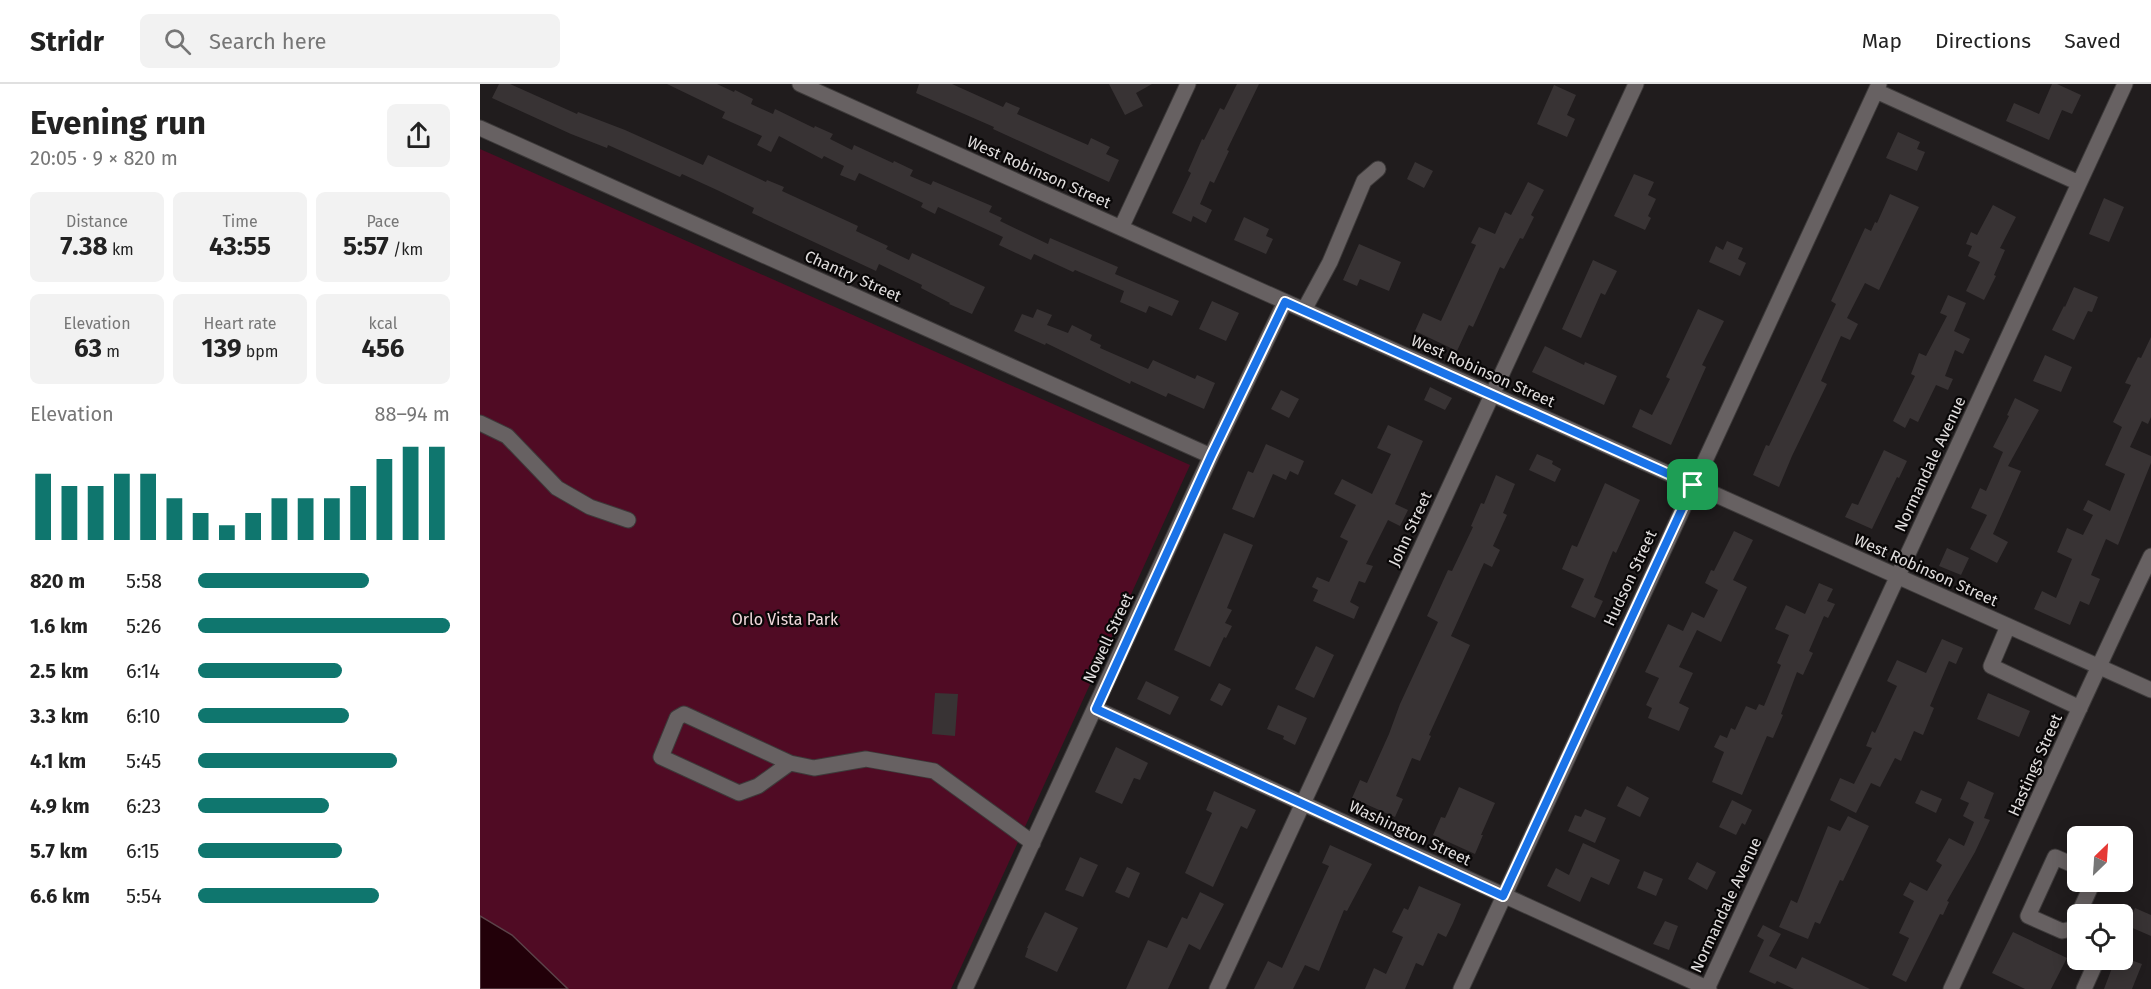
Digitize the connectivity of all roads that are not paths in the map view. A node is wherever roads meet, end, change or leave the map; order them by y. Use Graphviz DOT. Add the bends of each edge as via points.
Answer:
graph roads {
  1 [pos="800,84"];
  2 [pos="1188,84"];
  3 [pos="1636,84"];
  4 [pos="2125,84"];
  5 [pos="1877,88"];
  6 [pos="480,128"];
  7 [pos="1378,169"];
  8 [pos="2079,183"];
  9 [pos="1121,228"];
  10 [pos="1285,302"];
  11 [pos="1304,310"];
  12 [pos="1492,396"];
  13 [pos="480,423"];
  14 [pos="1211,456"];
  15 [pos="1693,485"];
  16 [pos="628,520"];
  17 [pos="2151,556"];
  18 [pos="1897,577"];
  19 [pos="2008,626"];
  20 [pos="2098,666"];
  21 [pos="2151,690"];
  22 [pos="2080,708"];
  23 [pos="1096,709"];
  24 [pos="790,763"];
  25 [pos="1303,803"];
  26 [pos="1033,843"];
  27 [pos="2067,862"];
  28 [pos="1503,896"];
  29 [pos="2067,928"];
  30 [pos="2093,970"];
  31 [pos="965,989"];
  32 [pos="1217,989"];
  33 [pos="1461,989"];
  34 [pos="1708,989"];
  35 [pos="1951,989"];
  36 [pos="2084,989"];
  1 -- 9 [label="street, West Robinson Street"];
  2 -- 9 [label="street"];
  3 -- 12 [label="street, John Street"];
  4 -- 8 [label="street, Normandale Avenue"];
  5 -- 8 [label="street"];
  5 -- 15 [label="street, Hudson Street"];
  6 -- 14 [label="street, Chantry Street"];
  7 -- 11 [label="street" via="1364,181 1330,262"];
  8 -- 18 [label="street, Normandale Avenue"];
  9 -- 10 [label="street, West Robinson Street"];
  10 -- 11 [label="street, West Robinson Street"];
  10 -- 14 [label="street, Nowell Street"];
  11 -- 12 [label="street, West Robinson Street"];
  12 -- 15 [label="street, West Robinson Street"];
  12 -- 25 [label="street, John Street"];
  13 -- 16 [label="street" via="507,436 556,488 590,507"];
  14 -- 23 [label="street, Nowell Street"];
  15 -- 18 [label="street, West Robinson Street"];
  15 -- 28 [label="street, Hudson Street"];
  17 -- 20 [label="street, Hastings Street"];
  18 -- 19 [label="street, West Robinson Street"];
  18 -- 34 [label="street, Normandale Avenue"];
  19 -- 20 [label="street, West Robinson Street"];
  19 -- 22 [label="street" via="1991,666"];
  20 -- 21 [label="street, West Robinson Street"];
  20 -- 22 [label="street, Hastings Street"];
  22 -- 35 [label="street, Hastings Street"];
  23 -- 25 [label="street, Washington Street"];
  23 -- 26 [label="street, Nowell Street"];
  24 -- 24 [label="street" via="684,714 677,718 661,757 739,793 758,786"];
  24 -- 26 [label="street" via="814,768 866,759 934,771"];
  25 -- 28 [label="street, Washington Street"];
  25 -- 32 [label="street, John Street"];
  26 -- 31 [label="street, Nowell Street"];
  27 -- 29 [label="street" via="2055,857 2028,916 2062,931"];
  28 -- 33 [label="street, Hudson Street"];
  28 -- 34 [label="street, Washington Street"];
  30 -- 36 [label="street"];
}
